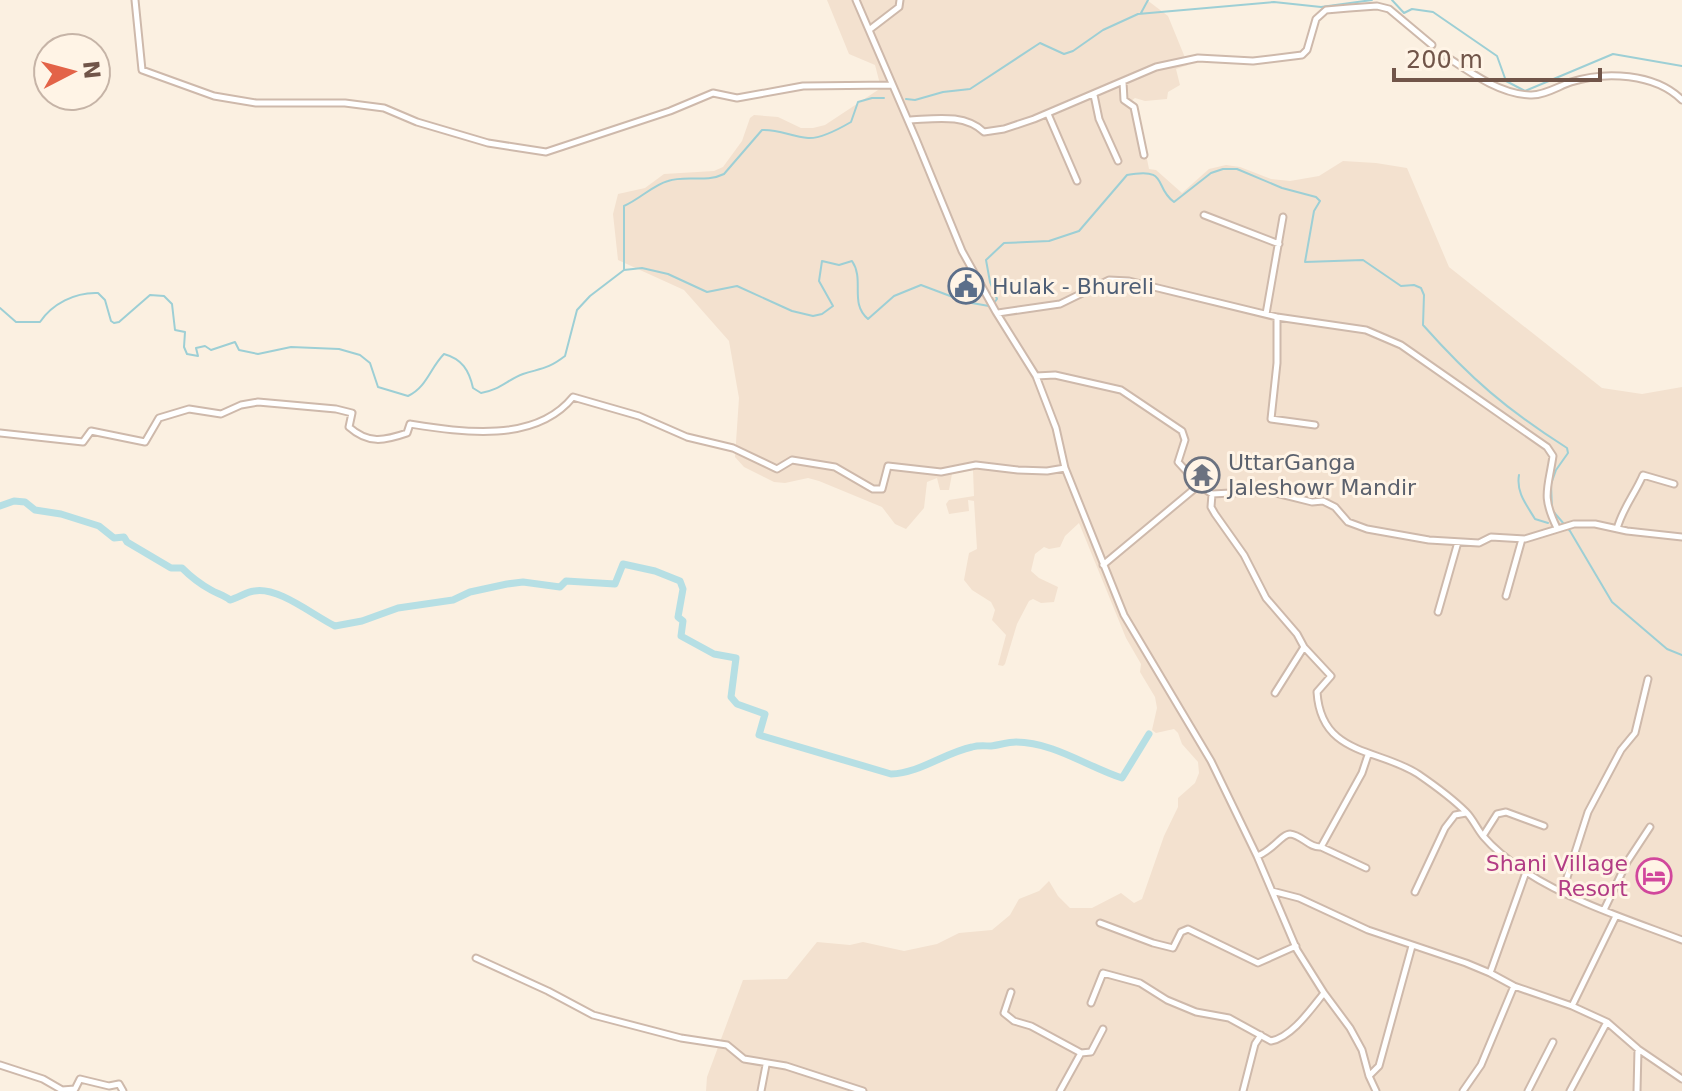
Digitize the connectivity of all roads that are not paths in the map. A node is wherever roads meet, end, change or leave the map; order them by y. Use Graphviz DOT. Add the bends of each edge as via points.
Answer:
graph roads {
  1 [pos="135,0"];
  2 [pos="856,0"];
  3 [pos="900,0"];
  4 [pos="869,30"];
  5 [pos="1432,45"];
  6 [pos="1447,57"];
  7 [pos="1123,82"];
  8 [pos="892,85"];
  9 [pos="1094,95"];
  10 [pos="1682,100"];
  11 [pos="1048,114"];
  12 [pos="908,120"];
  13 [pos="1144,155"];
  14 [pos="1118,161"];
  15 [pos="1077,181"];
  16 [pos="1204,215"];
  17 [pos="1283,217"];
  18 [pos="1279,244"];
  19 [pos="996,313"];
  20 [pos="1266,314"];
  21 [pos="1277,317"];
  22 [pos="1036,376"];
  23 [pos="1315,425"];
  24 [pos="0,433"];
  25 [pos="1065,468"];
  26 [pos="1674,484"];
  27 [pos="1199,485"];
  28 [pos="1212,494"];
  29 [pos="1560,528"];
  30 [pos="1617,529"];
  31 [pos="1682,537"];
  32 [pos="1522,539"];
  33 [pos="1458,542"];
  34 [pos="1103,565"];
  35 [pos="1506,596"];
  36 [pos="1438,612"];
  37 [pos="1304,647"];
  38 [pos="1648,679"];
  39 [pos="1275,693"];
  40 [pos="1368,755"];
  41 [pos="1467,813"];
  42 [pos="1544,826"];
  43 [pos="1650,827"];
  44 [pos="1483,836"];
  45 [pos="1321,847"];
  46 [pos="1257,856"];
  47 [pos="1366,868"];
  48 [pos="1526,872"];
  49 [pos="1563,890"];
  50 [pos="1271,891"];
  51 [pos="1415,892"];
  52 [pos="1604,910"];
  53 [pos="1616,916"];
  54 [pos="1100,923"];
  55 [pos="1682,940"];
  56 [pos="1296,946"];
  57 [pos="1412,946"];
  58 [pos="476,958"];
  59 [pos="1490,973"];
  60 [pos="1514,986"];
  61 [pos="1011,992"];
  62 [pos="1324,993"];
  63 [pos="1091,1003"];
  64 [pos="1572,1006"];
  65 [pos="1607,1022"];
  66 [pos="1103,1029"];
  67 [pos="1261,1035"];
  68 [pos="1553,1042"];
  69 [pos="1638,1049"];
  70 [pos="1081,1053"];
  71 [pos="0,1065"];
  72 [pos="766,1065"];
  73 [pos="1369,1076"];
  74 [pos="1682,1079"];
  75 [pos="123,1091"];
  76 [pos="761,1091"];
  77 [pos="863,1091"];
  78 [pos="1060,1091"];
  79 [pos="1243,1091"];
  80 [pos="1376,1091"];
  81 [pos="1463,1091"];
  82 [pos="1528,1091"];
  83 [pos="1570,1091"];
  84 [pos="1637,1091"];
  1 -- 8 [label="street" via="142,70 214,96 256,103 384,108 488,143 546,152 713,93 737,98 803,86"];
  2 -- 4 [label="street"];
  3 -- 4 [label="street" via="899,7"];
  4 -- 8 [label="street"];
  5 -- 7 [label="street" via="1389,9 1326,10 1316,19 1302,55 1253,61 1198,58 1156,67"];
  6 -- 10 [label="street" via="1511,92 1533,96 1585,78 1621,75"];
  7 -- 9 [label="street"];
  7 -- 13 [label="street" via="1124,100 1134,107"];
  8 -- 12 [label="street"];
  9 -- 11 [label="street"];
  9 -- 14 [label="street"];
  11 -- 12 [label="street" via="984,132 974,123 954,119"];
  11 -- 15 [label="street"];
  12 -- 19 [label="street" via="962,251"];
  16 -- 18 [label="street"];
  17 -- 18 [label="street"];
  18 -- 20 [label="street"];
  19 -- 20 [label="street" via="1060,304 1109,280"];
  19 -- 22 [label="street"];
  20 -- 21 [label="street"];
  21 -- 23 [label="street" via="1271,419"];
  21 -- 29 [label="street" via="1366,330 1401,345 1529,432 1553,456 1545,492 1548,510"];
  22 -- 25 [label="street"];
  22 -- 27 [label="street" via="1055,375 1121,390 1182,431 1185,440 1178,462"];
  24 -- 25 [label="street" via="83,442 91,431 145,442 159,418 189,409 221,414 258,402 352,413 349,427 377,441 407,433 410,424 464,433 512,430 564,407 573,397 733,448 777,469 792,460 835,467 873,489 882,489 888,466 941,472 976,465"];
  25 -- 34 [label="street"];
  26 -- 30 [label="street" via="1643,475"];
  27 -- 28 [label="street"];
  27 -- 34 [label="street"];
  28 -- 33 [label="street" via="1268,491 1323,501 1348,522 1367,529"];
  28 -- 37 [label="street" via="1215,514 1266,598"];
  29 -- 30 [label="street" via="1574,524"];
  29 -- 32 [label="street"];
  30 -- 31 [label="street"];
  32 -- 33 [label="street"];
  32 -- 35 [label="street"];
  33 -- 36 [label="street"];
  34 -- 46 [label="street" via="1124,615 1211,761"];
  37 -- 39 [label="street"];
  37 -- 40 [label="street" via="1331,676 1317,692 1318,711 1341,739"];
  38 -- 49 [label="street" via="1635,733 1588,812"];
  40 -- 41 [label="street" via="1417,773"];
  40 -- 45 [label="street"];
  41 -- 44 [label="street"];
  41 -- 51 [label="street" via="1455,815 1445,828"];
  42 -- 44 [label="street" via="1506,812 1497,814"];
  43 -- 52 [label="street"];
  44 -- 48 [label="street"];
  45 -- 46 [label="street" via="1291,834"];
  45 -- 47 [label="street"];
  46 -- 50 [label="street"];
  48 -- 49 [label="street"];
  48 -- 59 [label="street"];
  49 -- 52 [label="street"];
  50 -- 56 [label="street"];
  50 -- 57 [label="street"];
  52 -- 53 [label="street"];
  53 -- 55 [label="street"];
  53 -- 64 [label="street"];
  54 -- 56 [label="street" via="1173,948 1188,929 1258,963"];
  56 -- 62 [label="street"];
  57 -- 59 [label="street"];
  57 -- 73 [label="street" via="1379,1066"];
  58 -- 72 [label="street" via="593,1015 727,1045 744,1059"];
  59 -- 60 [label="street"];
  60 -- 64 [label="street"];
  60 -- 81 [label="street" via="1481,1065"];
  61 -- 70 [label="street" via="1004,1013"];
  62 -- 67 [label="street" via="1279,1040"];
  62 -- 73 [label="street" via="1362,1050"];
  63 -- 67 [label="street" via="1103,973 1140,983 1167,1000 1229,1018"];
  64 -- 65 [label="street"];
  65 -- 69 [label="street"];
  65 -- 83 [label="street"];
  66 -- 70 [label="street" via="1091,1052"];
  67 -- 79 [label="street"];
  68 -- 82 [label="street"];
  69 -- 74 [label="street"];
  69 -- 84 [label="street"];
  70 -- 78 [label="street"];
  71 -- 75 [label="street" via="62,1090 75,1089 80,1079 119,1084"];
  72 -- 76 [label="street"];
  72 -- 77 [label="street" via="786,1066"];
  73 -- 80 [label="street"];
}
